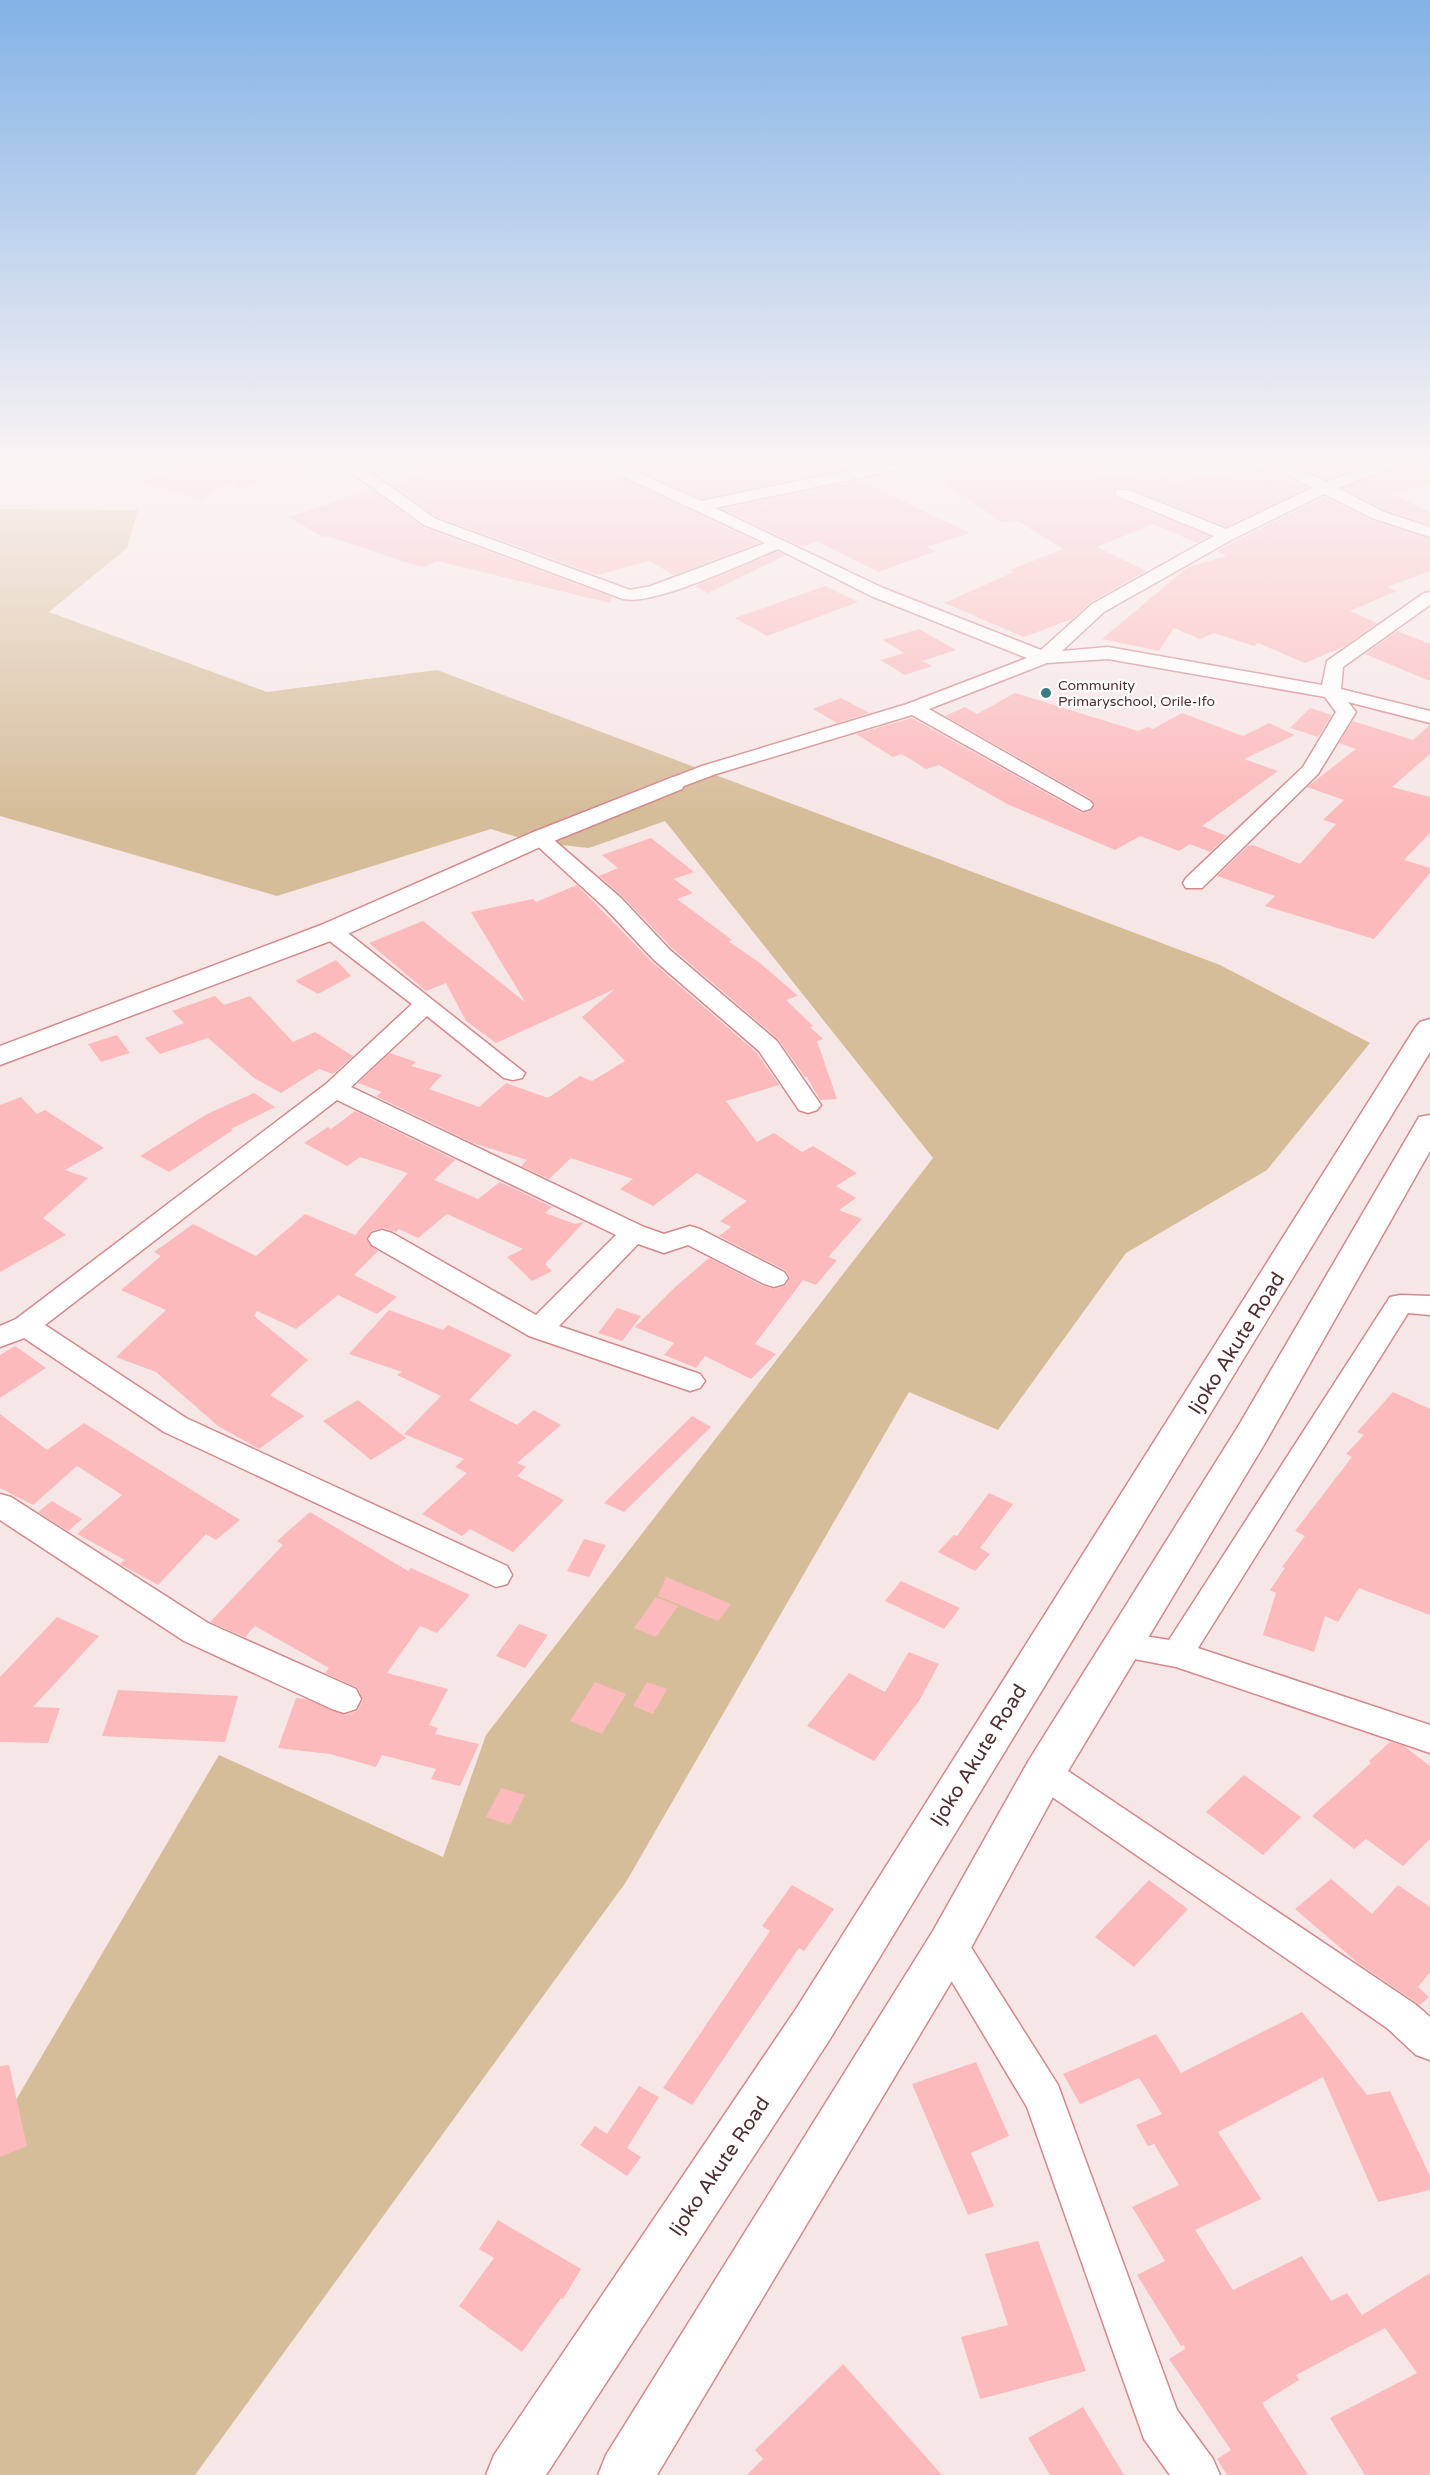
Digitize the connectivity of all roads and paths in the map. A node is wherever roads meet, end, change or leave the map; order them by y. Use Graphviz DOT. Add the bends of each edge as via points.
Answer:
graph roads {
  1 [pos="589,580"];
  2 [pos="682,580"];
  3 [pos="854,580"];
  4 [pos="1147,580"];
  5 [pos="1430,597"];
  6 [pos="1044,658"];
  7 [pos="1331,692"];
  8 [pos="914,708"];
  9 [pos="1430,717"];
  10 [pos="674,784"];
  11 [pos="1083,805"];
  12 [pos="540,838"];
  13 [pos="1194,883"];
  14 [pos="331,931"];
  15 [pos="426,1004"];
  16 [pos="1430,1028"];
  17 [pos="0,1056"];
  18 [pos="513,1073"];
  19 [pos="335,1089"];
  20 [pos="808,1105"];
  21 [pos="1430,1124"];
  22 [pos="634,1233"];
  23 [pos="382,1239"];
  24 [pos="774,1278"];
  25 [pos="1430,1306"];
  26 [pos="539,1329"];
  27 [pos="13,1332"];
  28 [pos="690,1381"];
  29 [pos="0,1505"];
  30 [pos="496,1575"];
  31 [pos="1120,1645"];
  32 [pos="1177,1654"];
  33 [pos="344,1699"];
  34 [pos="1430,1739"];
  35 [pos="1044,1773"];
  36 [pos="949,1945"];
  37 [pos="1430,2042"];
  38 [pos="514,2475"];
  39 [pos="626,2475"];
  40 [pos="1197,2475"];
  1 -- 2 [label="street" via="629,595"];
  3 -- 6 [label="street"];
  4 -- 6 [label="street" via="1098,608"];
  5 -- 7 [label="street" via="1334,664"];
  6 -- 7 [label="street" via="1108,652"];
  6 -- 8 [label="street"];
  7 -- 9 [label="street"];
  7 -- 13 [label="street" via="1346,712 1311,770"];
  8 -- 10 [label="street"];
  8 -- 11 [label="street"];
  10 -- 12 [label="main road"];
  12 -- 14 [label="main road"];
  12 -- 20 [label="street" via="613,903 662,955 768,1046"];
  14 -- 15 [label="street"];
  14 -- 17 [label="main road"];
  15 -- 18 [label="street"];
  15 -- 19 [label="street"];
  16 -- 38 [label="main road, Ijoko Akute Road" via="813,2025"];
  19 -- 22 [label="street"];
  19 -- 27 [label="street"];
  21 -- 31 [label="main road" via="1252,1434"];
  22 -- 24 [label="street" via="664,1244 690,1235"];
  22 -- 26 [label="street"];
  23 -- 26 [label="street"];
  25 -- 32 [label="street" via="1400,1304"];
  26 -- 28 [label="street"];
  27 -- 30 [label="street" via="175,1425"];
  29 -- 33 [label="street" via="196,1632"];
  31 -- 32 [label="street"];
  31 -- 35 [label="main road"];
  32 -- 34 [label="street"];
  35 -- 36 [label="main road"];
  35 -- 37 [label="street" via="1401,2016"];
  36 -- 39 [label="main road"];
  36 -- 40 [label="street" via="1044,2098 1160,2423"];
}
